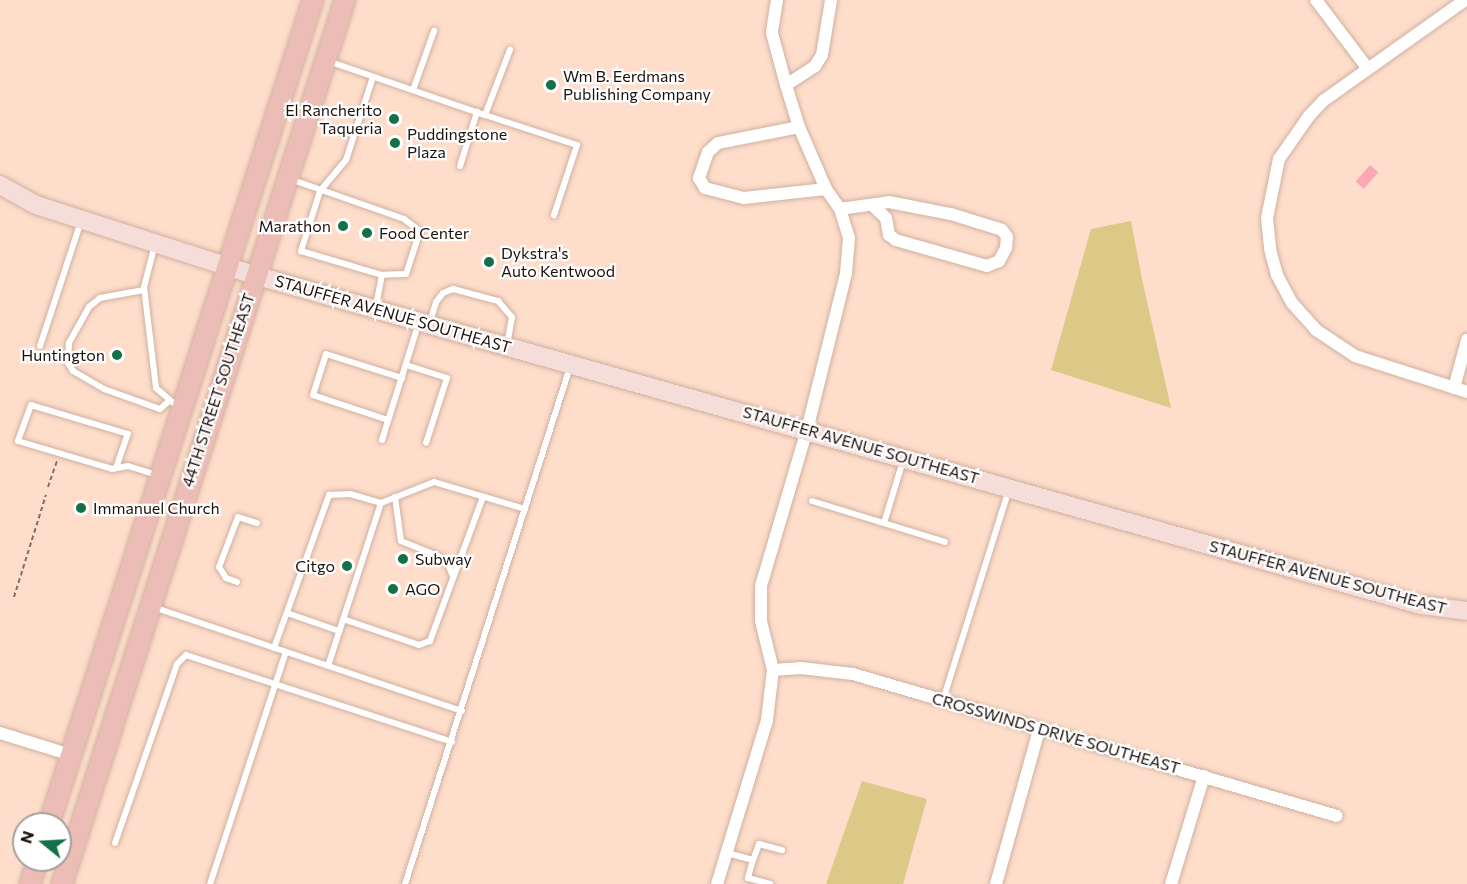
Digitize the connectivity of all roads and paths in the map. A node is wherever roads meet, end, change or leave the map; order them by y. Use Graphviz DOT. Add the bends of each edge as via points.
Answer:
graph roads {
  1 [pos="313,0"];
  2 [pos="777,0"];
  3 [pos="831,0"];
  4 [pos="1316,0"];
  5 [pos="1465,0"];
  6 [pos="341,4"];
  7 [pos="434,31"];
  8 [pos="510,50"];
  9 [pos="325,60"];
  10 [pos="1368,69"];
  11 [pos="373,76"];
  12 [pos="786,85"];
  13 [pos="413,90"];
  14 [pos="477,112"];
  15 [pos="485,115"];
  16 [pos="799,127"];
  17 [pos="460,166"];
  18 [pos="287,177"];
  19 [pos="0,185"];
  20 [pos="826,189"];
  21 [pos="320,191"];
  22 [pos="873,206"];
  23 [pos="840,209"];
  24 [pos="554,214"];
  25 [pos="81,220"];
  26 [pos="155,243"];
  27 [pos="227,267"];
  28 [pos="382,275"];
  29 [pos="254,276"];
  30 [pos="144,290"];
  31 [pos="375,309"];
  32 [pos="424,323"];
  33 [pos="1467,340"];
  34 [pos="40,346"];
  35 [pos="506,346"];
  36 [pos="571,364"];
  37 [pos="406,365"];
  38 [pos="402,378"];
  39 [pos="1454,388"];
  40 [pos="1467,392"];
  41 [pos="176,403"];
  42 [pos="388,420"];
  43 [pos="807,430"];
  44 [pos="382,440"];
  45 [pos="426,443"];
  46 [pos="59,453"];
  47 [pos="904,457"];
  48 [pos="116,468"];
  49 [pos="160,476"];
  50 [pos="48,487"];
  51 [pos="1010,487"];
  52 [pos="46,495"];
  53 [pos="395,496"];
  54 [pos="483,497"];
  55 [pos="152,500"];
  56 [pos="812,501"];
  57 [pos="381,502"];
  58 [pos="525,509"];
  59 [pos="257,523"];
  60 [pos="884,523"];
  61 [pos="945,542"];
  62 [pos="453,576"];
  63 [pos="237,582"];
  64 [pos="14,597"];
  65 [pos="150,605"];
  66 [pos="1467,611"];
  67 [pos="287,614"];
  68 [pos="344,619"];
  69 [pos="339,631"];
  70 [pos="274,648"];
  71 [pos="286,652"];
  72 [pos="328,666"];
  73 [pos="773,670"];
  74 [pos="275,684"];
  75 [pos="942,701"];
  76 [pos="462,711"];
  77 [pos="1039,730"];
  78 [pos="0,733"];
  79 [pos="452,742"];
  80 [pos="71,755"];
  81 [pos="1204,777"];
  82 [pos="87,803"];
  83 [pos="53,812"];
  84 [pos="1337,816"];
  85 [pos="115,843"];
  86 [pos="782,849"];
  87 [pos="727,853"];
  88 [pos="753,860"];
  89 [pos="62,884"];
  90 [pos="210,884"];
  91 [pos="405,884"];
  92 [pos="717,884"];
  93 [pos="770,884"];
  94 [pos="996,884"];
  95 [pos="1171,884"];
  1 -- 27 [label="main road, 44TH STREET SOUTHEAST"];
  2 -- 12 [label="street" via="772,33"];
  3 -- 12 [label="street" via="822,54 815,66"];
  4 -- 10 [label="street"];
  5 -- 10 [label="street"];
  6 -- 9 [label="main road, 44TH STREET SOUTHEAST"];
  7 -- 13 [label="lane"];
  8 -- 15 [label="lane"];
  9 -- 11 [label="lane"];
  9 -- 18 [label="main road, 44TH STREET SOUTHEAST"];
  10 -- 39 [label="street" via="1323,101 1292,134 1270,187 1270,249 1286,293 1316,330 1355,356"];
  11 -- 13 [label="lane"];
  11 -- 21 [label="lane" via="346,160"];
  12 -- 16 [label="street"];
  13 -- 14 [label="lane"];
  14 -- 15 [label="lane"];
  14 -- 17 [label="lane"];
  15 -- 24 [label="lane" via="577,145"];
  16 -- 20 [label="street"];
  16 -- 20 [label="street" via="718,143 708,152 699,178 705,188 744,198"];
  18 -- 21 [label="lane"];
  18 -- 29 [label="main road, 44TH STREET SOUTHEAST"];
  19 -- 25 [label="street, STAUFFER AVENUE SOUTHEAST" via="36,205"];
  20 -- 23 [label="street"];
  21 -- 28 [label="lane" via="302,252"];
  21 -- 28 [label="lane" via="404,219 420,231 406,274"];
  22 -- 22 [label="street" via="889,202 981,222 1002,230 1007,237 1006,248 999,261 987,266 896,240 889,235 885,218"];
  22 -- 23 [label="street"];
  23 -- 43 [label="street" via="849,238 846,273"];
  25 -- 26 [label="street, STAUFFER AVENUE SOUTHEAST"];
  25 -- 34 [label="lane"];
  26 -- 27 [label="street, STAUFFER AVENUE SOUTHEAST"];
  26 -- 30 [label="lane"];
  27 -- 29 [label="street, STAUFFER AVENUE SOUTHEAST"];
  27 -- 41 [label="main road, 44TH STREET SOUTHEAST"];
  28 -- 31 [label="lane"];
  29 -- 31 [label="street, STAUFFER AVENUE SOUTHEAST"];
  29 -- 65 [label="main road, 44TH STREET SOUTHEAST"];
  30 -- 41 [label="lane" via="156,388"];
  30 -- 41 [label="lane" via="100,298 89,307 69,343 68,363 73,371 104,389 160,409"];
  31 -- 32 [label="street, STAUFFER AVENUE SOUTHEAST"];
  32 -- 35 [label="street, STAUFFER AVENUE SOUTHEAST"];
  32 -- 35 [label="lane" via="443,293 453,289 498,301 512,317"];
  32 -- 37 [label="lane"];
  33 -- 39 [label="street"];
  35 -- 36 [label="street, STAUFFER AVENUE SOUTHEAST"];
  36 -- 43 [label="street, STAUFFER AVENUE SOUTHEAST"];
  36 -- 58 [label="lane"];
  37 -- 38 [label="lane"];
  37 -- 45 [label="lane" via="447,378"];
  38 -- 42 [label="lane"];
  38 -- 42 [label="lane" via="326,354 313,395"];
  39 -- 40 [label="street"];
  41 -- 49 [label="main road, 44TH STREET SOUTHEAST"];
  42 -- 44 [label="lane"];
  43 -- 47 [label="street, STAUFFER AVENUE SOUTHEAST"];
  43 -- 73 [label="street" via="761,586 761,621"];
  46 -- 48 [label="lane"];
  46 -- 48 [label="lane" via="18,441 31,405 128,434"];
  46 -- 50 [label="path"];
  47 -- 51 [label="street, STAUFFER AVENUE SOUTHEAST"];
  47 -- 60 [label="lane"];
  48 -- 49 [label="lane" via="128,466"];
  49 -- 55 [label="main road, 44TH STREET SOUTHEAST"];
  51 -- 66 [label="street, STAUFFER AVENUE SOUTHEAST" via="1421,605"];
  51 -- 75 [label="lane"];
  52 -- 64 [label="path"];
  53 -- 54 [label="lane" via="434,482"];
  53 -- 57 [label="lane"];
  53 -- 62 [label="lane" via="401,541 447,562"];
  54 -- 58 [label="lane"];
  54 -- 62 [label="lane" via="459,570"];
  55 -- 65 [label="main road" via="156,516 136,575 141,598"];
  55 -- 80 [label="main road, 44TH STREET SOUTHEAST"];
  56 -- 60 [label="lane"];
  57 -- 67 [label="lane" via="350,494 329,495"];
  57 -- 68 [label="lane"];
  58 -- 76 [label="lane"];
  59 -- 63 [label="lane" via="238,517 219,567 226,578"];
  60 -- 61 [label="lane"];
  62 -- 68 [label="lane" via="430,641 420,645"];
  65 -- 70 [label="lane"];
  65 -- 82 [label="main road, 44TH STREET SOUTHEAST"];
  67 -- 69 [label="lane"];
  67 -- 70 [label="lane"];
  68 -- 69 [label="lane"];
  69 -- 72 [label="lane"];
  70 -- 71 [label="lane"];
  71 -- 72 [label="lane"];
  71 -- 74 [label="lane"];
  72 -- 76 [label="lane"];
  73 -- 75 [label="street, CROSSWINDS DRIVE SOUTHEAST" via="801,668 853,674"];
  73 -- 87 [label="street" via="767,720"];
  74 -- 79 [label="lane"];
  74 -- 85 [label="lane" via="191,656 182,657"];
  74 -- 90 [label="lane"];
  75 -- 77 [label="street, CROSSWINDS DRIVE SOUTHEAST"];
  76 -- 79 [label="lane"];
  77 -- 81 [label="street, CROSSWINDS DRIVE SOUTHEAST"];
  77 -- 94 [label="street"];
  78 -- 80 [label="street"];
  79 -- 91 [label="lane"];
  80 -- 82 [label="main road" via="85,775"];
  80 -- 83 [label="main road, 44TH STREET SOUTHEAST"];
  81 -- 84 [label="street, CROSSWINDS DRIVE SOUTHEAST"];
  81 -- 95 [label="street"];
  82 -- 89 [label="main road, 44TH STREET SOUTHEAST"];
  86 -- 88 [label="lane" via="759,844"];
  87 -- 88 [label="lane"];
  87 -- 92 [label="street"];
  88 -- 93 [label="lane" via="748,878"];
}
